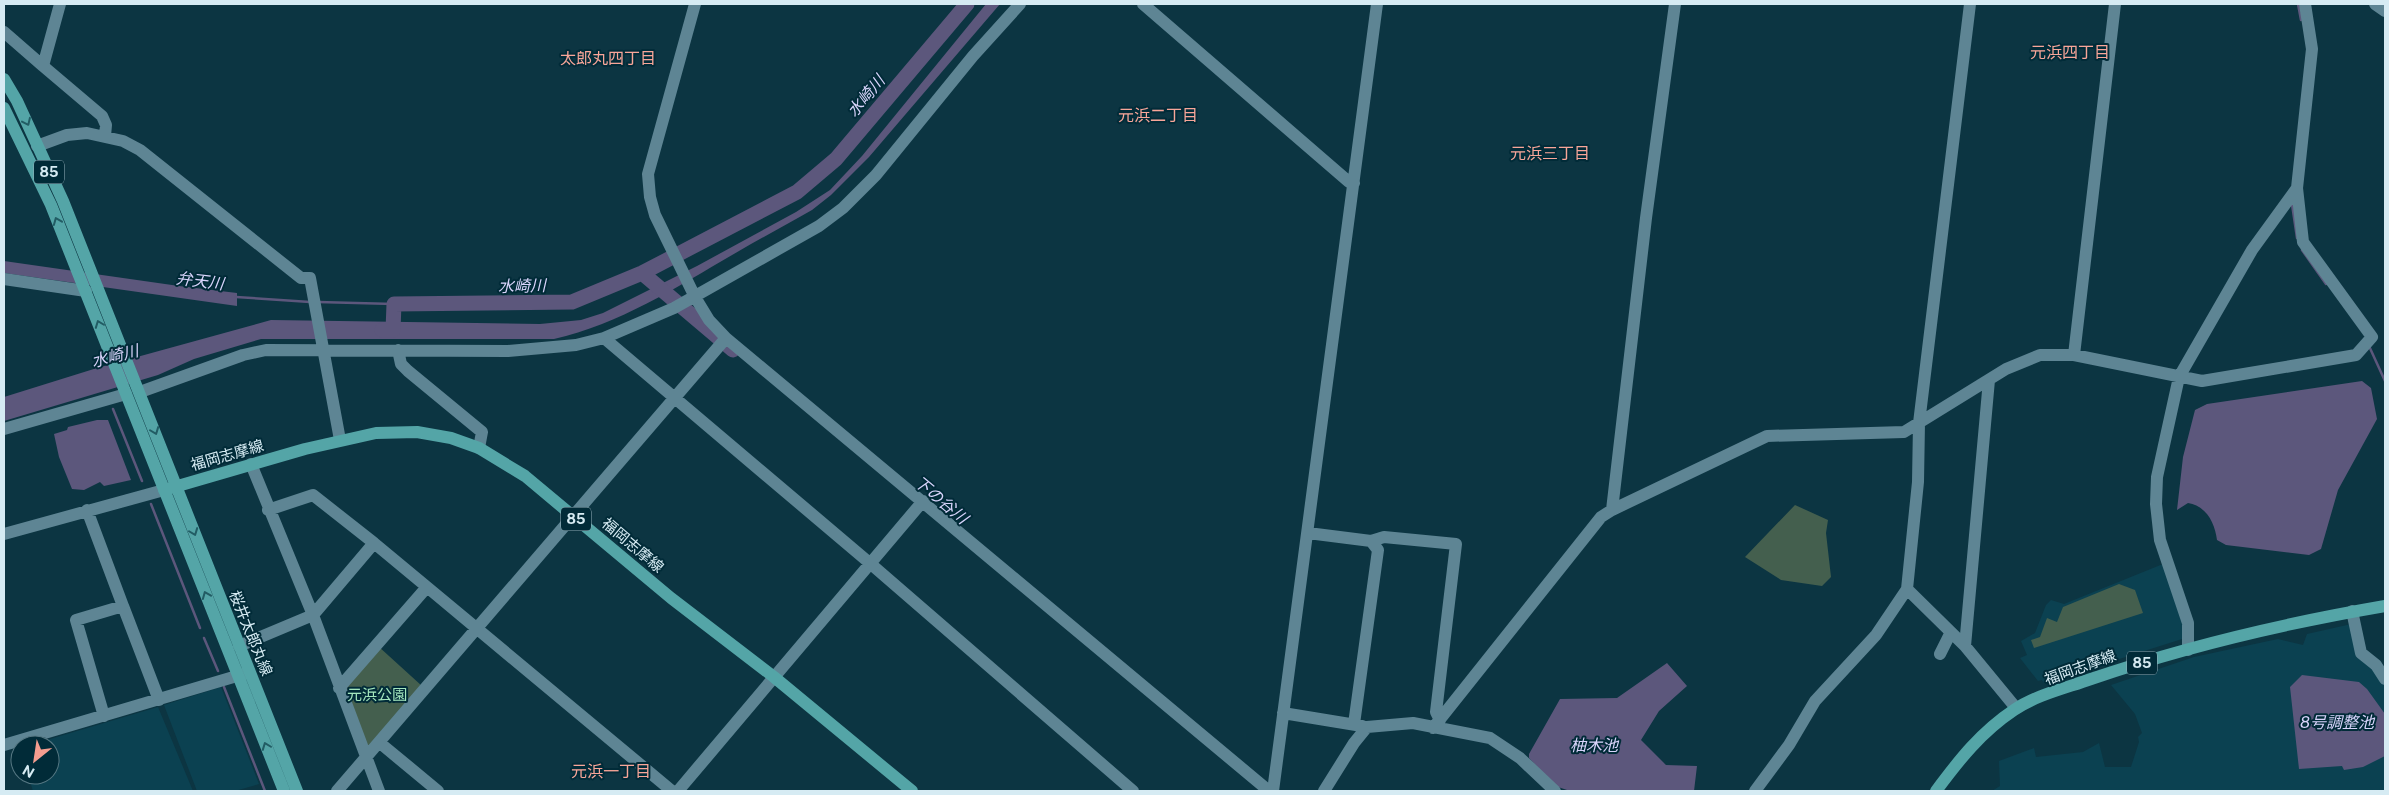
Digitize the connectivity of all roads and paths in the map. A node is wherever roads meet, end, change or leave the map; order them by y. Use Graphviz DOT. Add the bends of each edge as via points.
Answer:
graph roads {
  1 [pos="60,4"];
  2 [pos="695,4"];
  3 [pos="1020,4"];
  4 [pos="1143,4"];
  5 [pos="1377,4"];
  6 [pos="1675,4"];
  7 [pos="1970,4"];
  8 [pos="2115,4"];
  9 [pos="2305,4"];
  10 [pos="2375,4"];
  11 [pos="2385,11"];
  12 [pos="4,32"];
  13 [pos="43,66"];
  14 [pos="4,79"];
  15 [pos="4,108"];
  16 [pos="104,136"];
  17 [pos="37,146"];
  18 [pos="1354,183"];
  19 [pos="2296,188"];
  20 [pos="4,280"];
  21 [pos="85,289"];
  22 [pos="687,300"];
  23 [pos="604,338"];
  24 [pos="723,341"];
  25 [pos="398,350"];
  26 [pos="325,351"];
  27 [pos="2074,355"];
  28 [pos="119,358"];
  29 [pos="2179,377"];
  30 [pos="1989,380"];
  31 [pos="139,389"];
  32 [pos="126,392"];
  33 [pos="674,396"];
  34 [pos="1919,424"];
  35 [pos="4,429"];
  36 [pos="340,440"];
  37 [pos="479,448"];
  38 [pos="251,464"];
  39 [pos="170,488"];
  40 [pos="920,505"];
  41 [pos="87,510"];
  42 [pos="268,510"];
  43 [pos="1612,510"];
  44 [pos="573,516"];
  45 [pos="1308,533"];
  46 [pos="4,534"];
  47 [pos="1372,541"];
  48 [pos="374,543"];
  49 [pos="872,564"];
  50 [pos="427,587"];
  51 [pos="1907,589"];
  52 [pos="123,606"];
  53 [pos="2385,606"];
  54 [pos="2352,612"];
  55 [pos="312,615"];
  56 [pos="477,628"];
  57 [pos="1951,632"];
  58 [pos="239,646"];
  59 [pos="1965,646"];
  60 [pos="2188,650"];
  61 [pos="1940,654"];
  62 [pos="244,674"];
  63 [pos="774,677"];
  64 [pos="2385,679"];
  65 [pos="339,688"];
  66 [pos="159,700"];
  67 [pos="2016,708"];
  68 [pos="1283,713"];
  69 [pos="104,716"];
  70 [pos="1354,724"];
  71 [pos="1437,724"];
  72 [pos="1367,727"];
  73 [pos="380,743"];
  74 [pos="4,744"];
  75 [pos="366,759"];
  76 [pos="284,791"];
  77 [pos="297,791"];
  78 [pos="337,791"];
  79 [pos="379,791"];
  80 [pos="438,791"];
  81 [pos="672,791"];
  82 [pos="678,791"];
  83 [pos="912,791"];
  84 [pos="1133,791"];
  85 [pos="1268,791"];
  86 [pos="1273,791"];
  87 [pos="1324,791"];
  88 [pos="1555,791"];
  89 [pos="1755,791"];
  90 [pos="1936,791"];
  1 -- 13 [label="street"];
  2 -- 22 [label="street" via="648,174 655,215"];
  3 -- 22 [label="street" via="876,175 843,208 819,226"];
  4 -- 18 [label="street"];
  5 -- 18 [label="street"];
  6 -- 43 [label="street"];
  7 -- 34 [label="street"];
  8 -- 27 [label="street"];
  9 -- 19 [label="street" via="2312,49"];
  10 -- 11 [label="street"];
  12 -- 13 [label="street"];
  13 -- 16 [label="street" via="102,116 106,125"];
  14 -- 17 [label="main road, 福岡志摩線 / 85, one-way"];
  21 -- 15 [label="main road, 福岡志摩線 / 85, one-way" via="36,173"];
  16 -- 17 [label="street" via="87,133 67,135"];
  16 -- 26 [label="street" via="131,146 156,161 302,278 310,278"];
  17 -- 28 [label="main road, 福岡志摩線 / 85" via="90,267"];
  18 -- 45 [label="street"];
  19 -- 29 [label="street" via="2252,250"];
  19 -- 29 [label="street" via="2304,242 2372,336 2356,354 2202,381"];
  20 -- 21 [label="street"];
  28 -- 21 [label="main road, 福岡志摩線 / 85, one-way"];
  22 -- 23 [label="street"];
  22 -- 24 [label="street" via="709,320"];
  23 -- 25 [label="street" via="576,345 508,351"];
  23 -- 33 [label="street"];
  24 -- 33 [label="street"];
  24 -- 40 [label="street"];
  25 -- 26 [label="street"];
  25 -- 37 [label="street" via="401,364 408,372 482,432"];
  26 -- 31 [label="street" via="266,350"];
  26 -- 36 [label="street"];
  27 -- 29 [label="street"];
  27 -- 30 [label="street" via="2040,354"];
  28 -- 31 [label="main road, 福岡志摩線 / 85"];
  28 -- 32 [label="main road, 福岡志摩線 / 85"];
  29 -- 60 [label="street" via="2156,477 2156,504 2160,540 2188,623"];
  30 -- 34 [label="street"];
  30 -- 59 [label="street"];
  31 -- 39 [label="main road, 福岡志摩線 / 85, one-way"];
  32 -- 35 [label="street"];
  32 -- 39 [label="main road, 福岡志摩線 / 85"];
  33 -- 44 [label="street"];
  33 -- 49 [label="street"];
  34 -- 43 [label="street" via="1904,432 1767,436"];
  34 -- 51 [label="street" via="1918,482"];
  36 -- 37 [label="main road, 福岡志摩線 / 85" via="376,433 417,432 451,438"];
  36 -- 38 [label="main road, 福岡志摩線 / 85"];
  37 -- 44 [label="main road, 福岡志摩線 / 85" via="525,476"];
  38 -- 39 [label="main road, 福岡志摩線 / 85"];
  38 -- 42 [label="street"];
  39 -- 41 [label="street"];
  39 -- 58 [label="main road, 桜井太郎丸線, one-way"];
  62 -- 39 [label="main road, 桜井太郎丸線, one-way"];
  40 -- 49 [label="street"];
  40 -- 85 [label="street"];
  41 -- 46 [label="street"];
  41 -- 52 [label="street"];
  42 -- 48 [label="street" via="313,495"];
  42 -- 55 [label="street"];
  43 -- 71 [label="street" via="1601,517"];
  44 -- 56 [label="street"];
  44 -- 63 [label="main road, 福岡志摩線 / 85"];
  45 -- 47 [label="street"];
  45 -- 68 [label="street"];
  47 -- 70 [label="street" via="1378,550"];
  47 -- 71 [label="street" via="1384,537 1456,544"];
  48 -- 50 [label="street"];
  48 -- 55 [label="street"];
  49 -- 63 [label="street"];
  49 -- 84 [label="street"];
  50 -- 56 [label="street"];
  50 -- 65 [label="street"];
  51 -- 57 [label="street"];
  51 -- 89 [label="street" via="1876,635 1816,701"];
  52 -- 66 [label="street"];
  52 -- 69 [label="street" via="76,620"];
  53 -- 54 [label="main road, 福岡志摩線 / 85"];
  54 -- 60 [label="main road, 福岡志摩線 / 85"];
  54 -- 64 [label="street" via="2362,653 2376,665"];
  55 -- 58 [label="street"];
  55 -- 65 [label="street"];
  56 -- 73 [label="street"];
  56 -- 81 [label="street"];
  57 -- 59 [label="street"];
  57 -- 61 [label="street"];
  58 -- 62 [label="main road, 桜井太郎丸線"];
  59 -- 67 [label="street"];
  60 -- 67 [label="main road, 福岡志摩線 / 85" via="2112,672"];
  62 -- 66 [label="street"];
  76 -- 62 [label="main road, 桜井太郎丸線, one-way"];
  62 -- 77 [label="main road, 桜井太郎丸線"];
  63 -- 82 [label="street"];
  63 -- 83 [label="main road, 福岡志摩線 / 85"];
  65 -- 75 [label="street"];
  66 -- 69 [label="street"];
  67 -- 90 [label="main road, 福岡志摩線 / 85" via="1974,742"];
  68 -- 70 [label="street"];
  68 -- 86 [label="street"];
  69 -- 74 [label="street"];
  70 -- 72 [label="street"];
  71 -- 72 [label="street"];
  71 -- 88 [label="street" via="1490,738 1520,758"];
  72 -- 87 [label="street"];
  73 -- 75 [label="street"];
  73 -- 80 [label="street"];
  75 -- 78 [label="street"];
  75 -- 79 [label="street"];
}
